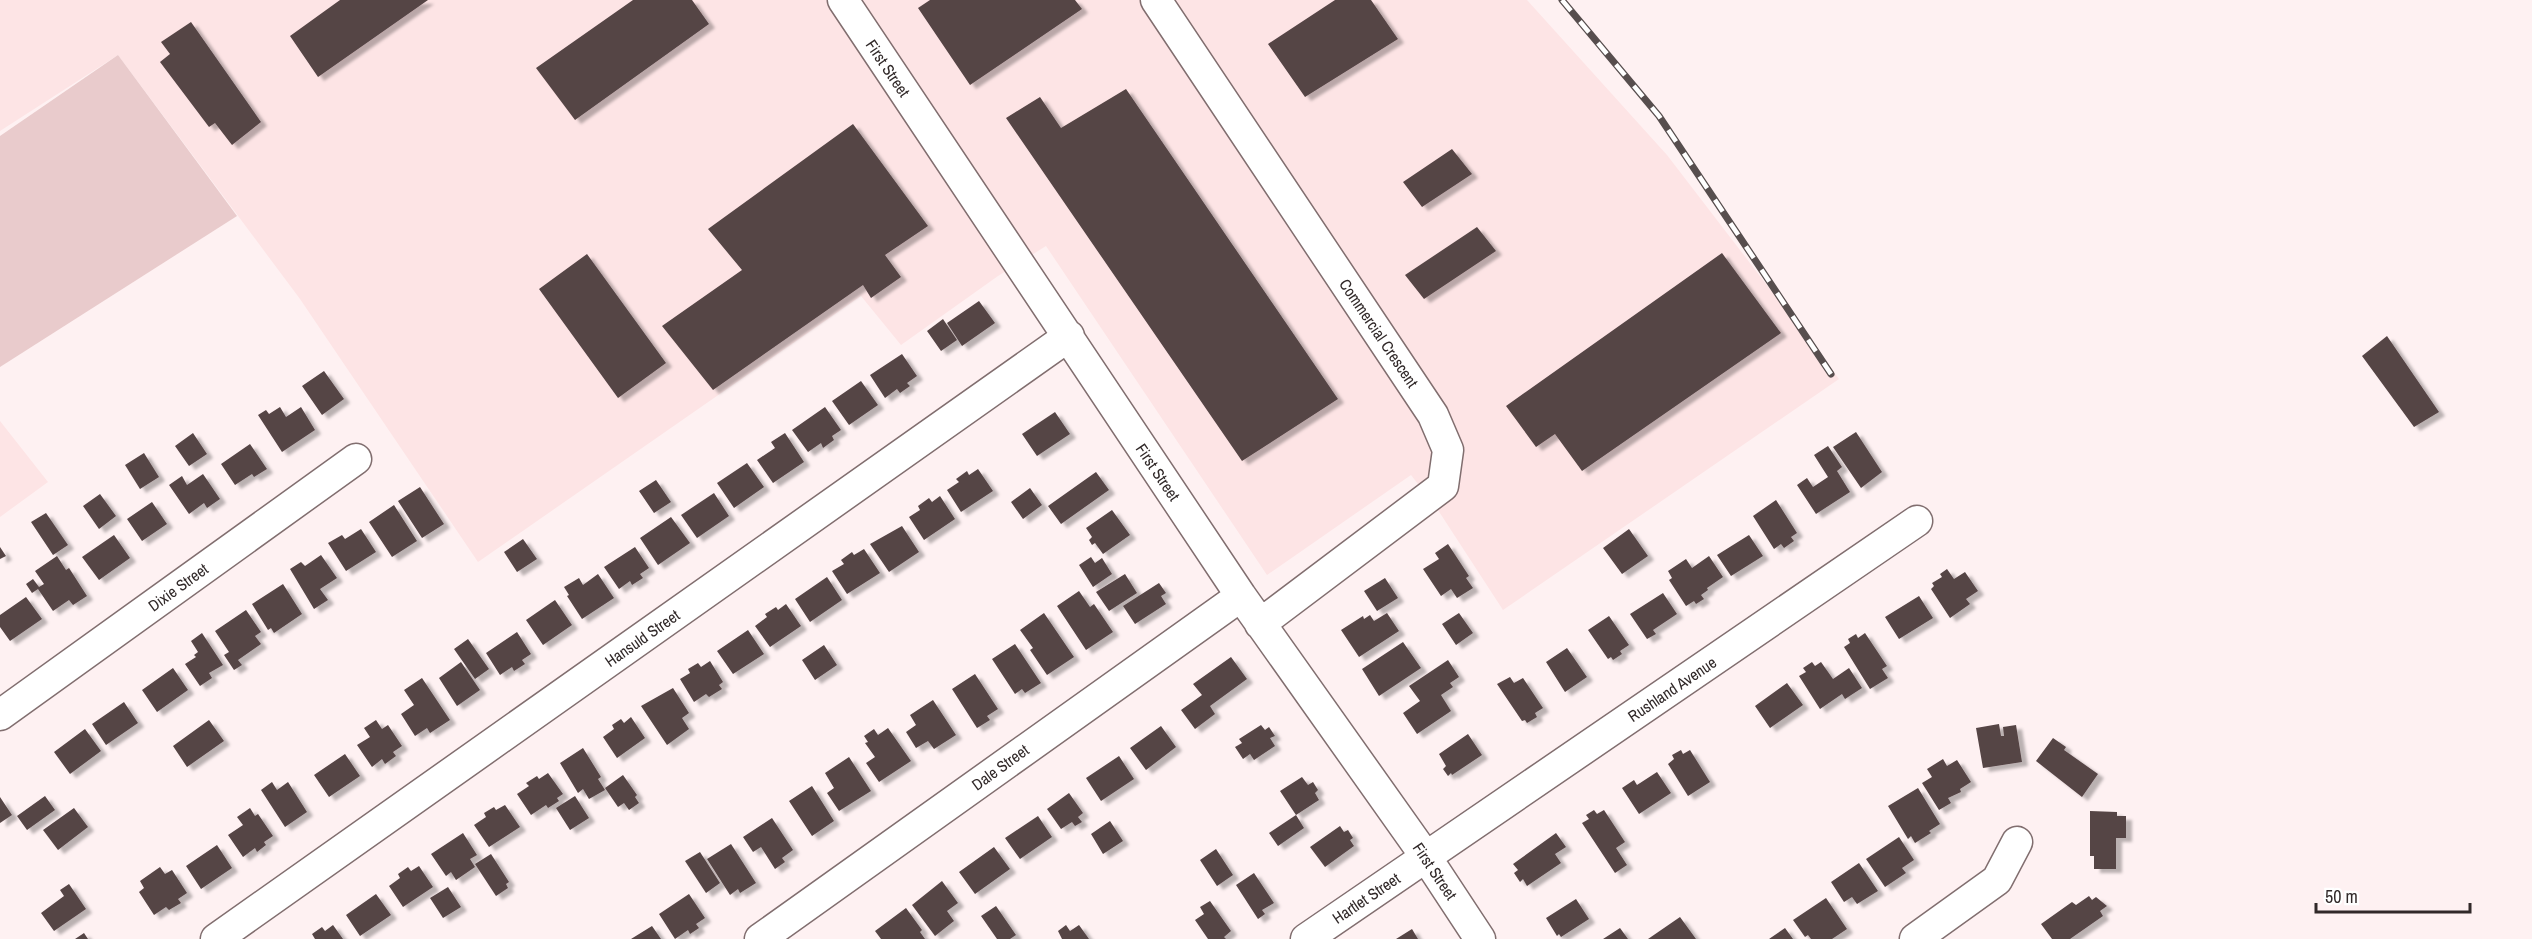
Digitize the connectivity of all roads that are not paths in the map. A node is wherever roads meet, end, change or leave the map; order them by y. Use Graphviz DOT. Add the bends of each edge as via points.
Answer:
graph roads {
  1 [pos="843,0"];
  2 [pos="1156,0"];
  3 [pos="1069,336"];
  4 [pos="356,459"];
  5 [pos="1917,521"];
  6 [pos="1241,596"];
  7 [pos="1260,624"];
  8 [pos="0,715"];
  9 [pos="2018,842"];
  10 [pos="1426,857"];
  11 [pos="216,939"];
  12 [pos="760,939"];
  13 [pos="1306,939"];
  14 [pos="1480,939"];
  15 [pos="1916,939"];
  1 -- 3 [label="street, First Street"];
  2 -- 7 [label="street, Commercial Crescent" via="1433,415 1448,450 1443,486"];
  3 -- 6 [label="street, First Street"];
  3 -- 11 [label="street, Hansuld Street"];
  4 -- 8 [label="street, Dixie Street"];
  5 -- 10 [label="street, Rushland Avenue"];
  6 -- 7 [label="street, First Street"];
  6 -- 12 [label="street, Dale Street"];
  7 -- 10 [label="street, First Street"];
  9 -- 15 [label="street" via="1997,880"];
  10 -- 13 [label="street, Hartlet Street"];
  10 -- 14 [label="street, First Street"];
}
